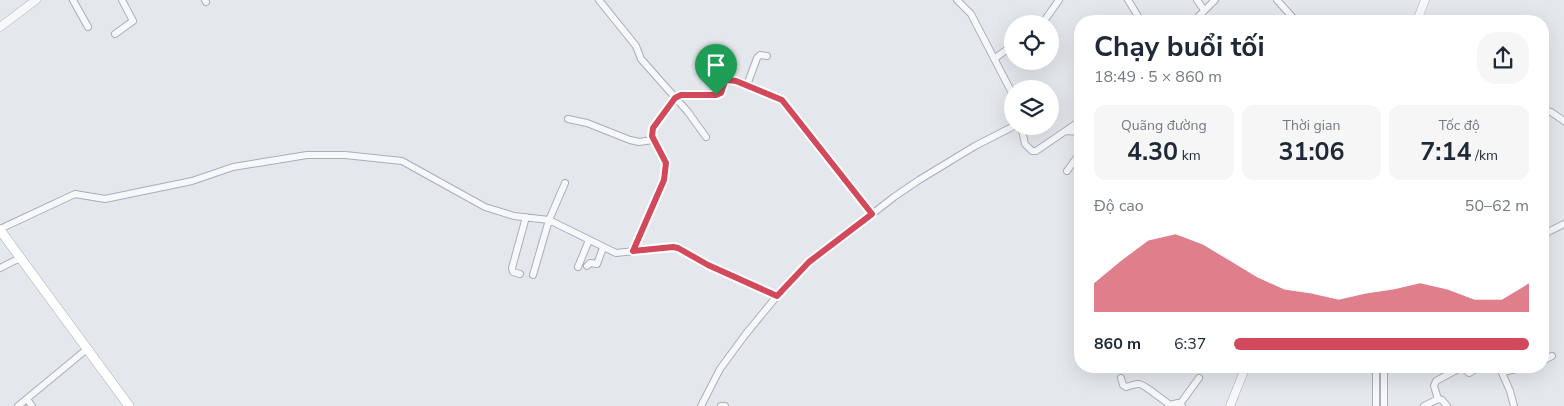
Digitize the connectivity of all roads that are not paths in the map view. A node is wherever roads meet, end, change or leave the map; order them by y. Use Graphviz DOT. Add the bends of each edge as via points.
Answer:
graph roads {
  1 [pos="36,0"];
  2 [pos="73,0"];
  3 [pos="122,0"];
  4 [pos="599,0"];
  5 [pos="957,0"];
  6 [pos="1059,0"];
  7 [pos="1128,0"];
  8 [pos="1197,0"];
  9 [pos="1215,0"];
  10 [pos="1277,0"];
  11 [pos="1425,0"];
  12 [pos="1204,10"];
  13 [pos="1048,15"];
  14 [pos="1137,15"];
  15 [pos="1199,15"];
  16 [pos="1291,15"];
  17 [pos="1419,15"];
  18 [pos="0,27"];
  19 [pos="88,27"];
  20 [pos="115,34"];
  21 [pos="1004,52"];
  22 [pos="767,56"];
  23 [pos="995,58"];
  24 [pos="1006,80"];
  25 [pos="747,86"];
  26 [pos="675,98"];
  27 [pos="1549,111"];
  28 [pos="568,119"];
  29 [pos="1564,121"];
  30 [pos="1074,124"];
  31 [pos="1004,131"];
  32 [pos="1064,132"];
  33 [pos="1074,132"];
  34 [pos="1023,135"];
  35 [pos="706,137"];
  36 [pos="653,140"];
  37 [pos="1074,161"];
  38 [pos="1067,171"];
  39 [pos="565,183"];
  40 [pos="872,214"];
  41 [pos="526,218"];
  42 [pos="549,220"];
  43 [pos="1564,224"];
  44 [pos="0,230"];
  45 [pos="1549,232"];
  46 [pos="589,240"];
  47 [pos="603,248"];
  48 [pos="633,251"];
  49 [pos="20,258"];
  50 [pos="588,266"];
  51 [pos="578,267"];
  52 [pos="0,268"];
  53 [pos="520,274"];
  54 [pos="533,275"];
  55 [pos="777,296"];
  56 [pos="87,349"];
  57 [pos="1552,356"];
  58 [pos="1549,357"];
  59 [pos="1244,373"];
  60 [pos="1376,373"];
  61 [pos="1384,373"];
  62 [pos="1450,373"];
  63 [pos="1502,373"];
  64 [pos="1122,378"];
  65 [pos="1199,378"];
  66 [pos="1438,398"];
  67 [pos="27,399"];
  68 [pos="1181,405"];
  69 [pos="18,406"];
  70 [pos="32,406"];
  71 [pos="129,406"];
  72 [pos="701,406"];
  73 [pos="720,406"];
  74 [pos="725,406"];
  75 [pos="1230,406"];
  76 [pos="1376,406"];
  77 [pos="1384,406"];
  78 [pos="1424,406"];
  79 [pos="1447,406"];
  80 [pos="1514,406"];
  1 -- 18 [label="street"];
  2 -- 19 [label="street"];
  3 -- 20 [label="street" via="132,21"];
  4 -- 26 [label="street" via="636,46 641,59"];
  5 -- 23 [label="street" via="971,14"];
  6 -- 13 [label="street"];
  7 -- 14 [label="street"];
  8 -- 12 [label="street"];
  9 -- 12 [label="street"];
  10 -- 16 [label="street"];
  11 -- 17 [label="street"];
  12 -- 15 [label="street"];
  21 -- 23 [label="street"];
  22 -- 25 [label="street" via="757,58"];
  23 -- 24 [label="street"];
  25 -- 26 [label="street" via="728,80 721,93 716,95 688,93"];
  25 -- 40 [label="street" via="782,100"];
  26 -- 35 [label="street"];
  26 -- 36 [label="street" via="653,128"];
  27 -- 29 [label="street"];
  28 -- 36 [label="street" via="630,140"];
  30 -- 32 [label="street"];
  31 -- 40 [label="street" via="922,178"];
  32 -- 33 [label="street"];
  32 -- 34 [label="street" via="1032,151 1025,144"];
  36 -- 48 [label="street" via="665,158 667,168"];
  37 -- 38 [label="street"];
  39 -- 42 [label="street"];
  40 -- 55 [label="street" via="809,262"];
  41 -- 42 [label="street"];
  41 -- 44 [label="street" via="485,207 402,161 307,155 233,167 192,181 105,199 75,194"];
  41 -- 53 [label="street" via="512,268"];
  42 -- 46 [label="street"];
  42 -- 54 [label="street"];
  43 -- 45 [label="street"];
  44 -- 49 [label="main road"];
  46 -- 47 [label="street"];
  46 -- 51 [label="street"];
  47 -- 48 [label="street" via="620,254"];
  47 -- 50 [label="street" via="597,264"];
  48 -- 55 [label="street" via="678,248"];
  49 -- 52 [label="street"];
  49 -- 56 [label="main road"];
  55 -- 72 [label="street" via="720,369"];
  56 -- 67 [label="street"];
  56 -- 71 [label="main road"];
  57 -- 58 [label="street"];
  59 -- 75 [label="street"];
  60 -- 76 [label="street"];
  61 -- 77 [label="street"];
  62 -- 66 [label="street" via="1436,380 1434,386"];
  63 -- 80 [label="street"];
  64 -- 68 [label="street" via="1126,387 1139,383 1170,405"];
  65 -- 68 [label="street"];
  66 -- 78 [label="street"];
  66 -- 79 [label="street"];
  67 -- 69 [label="street"];
  67 -- 70 [label="street"];
  73 -- 74 [label="street"];
}
